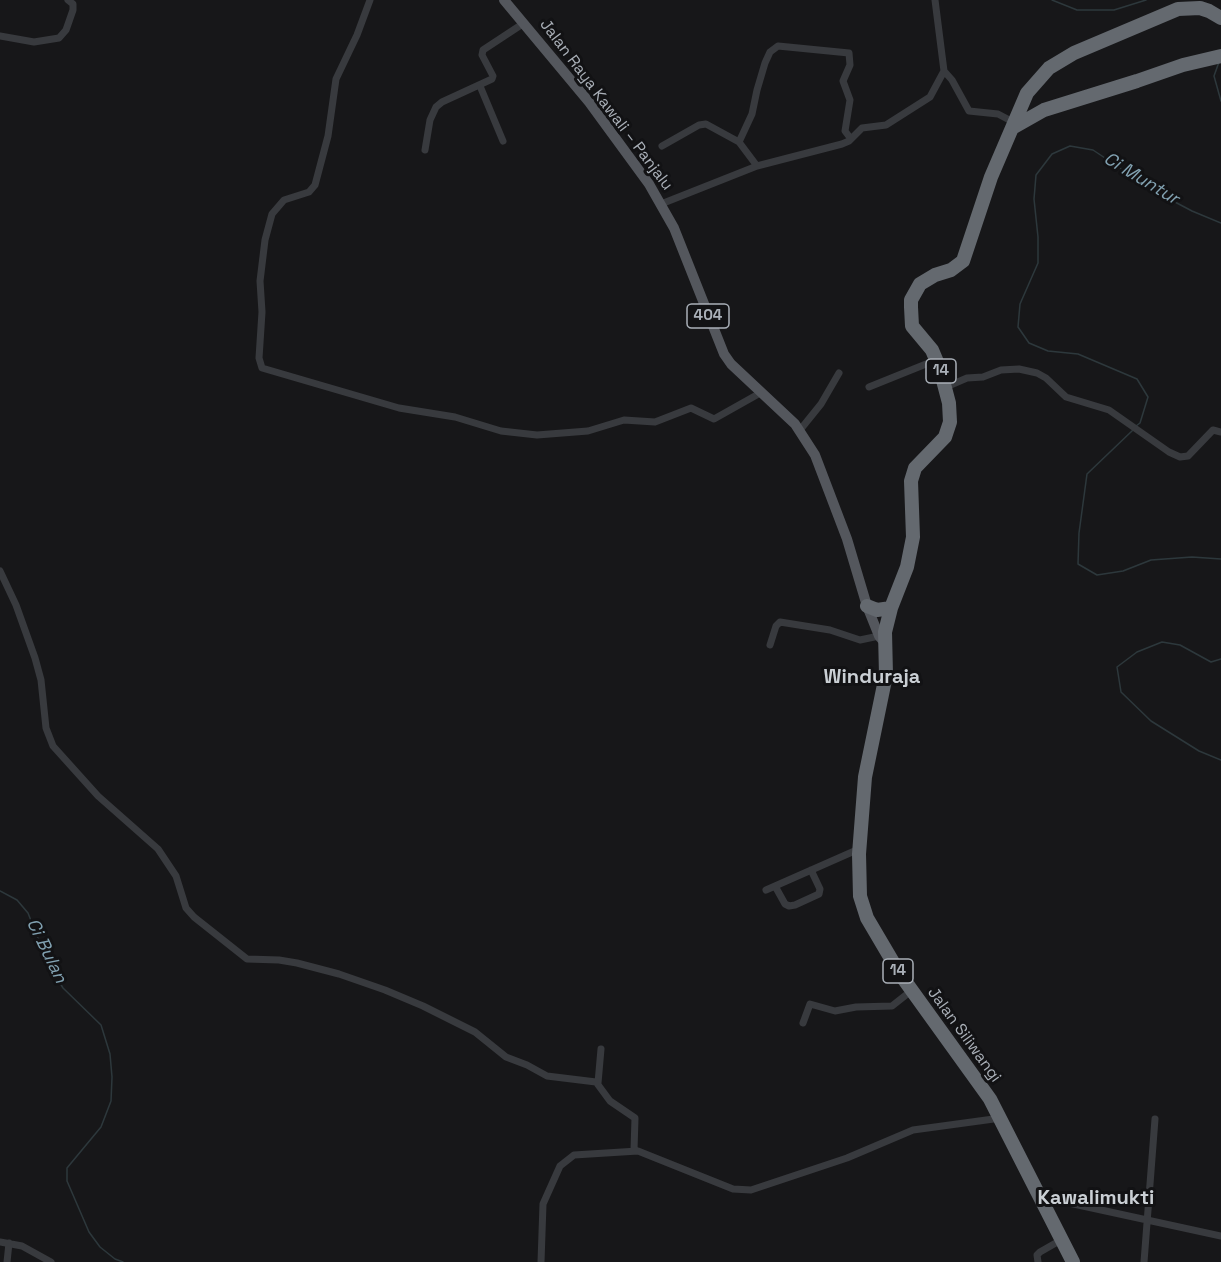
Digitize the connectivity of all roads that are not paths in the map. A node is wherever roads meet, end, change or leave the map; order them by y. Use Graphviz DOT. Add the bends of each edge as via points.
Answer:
graph roads {
  1 [pos="68,0"];
  2 [pos="370,0"];
  3 [pos="504,0"];
  4 [pos="935,0"];
  5 [pos="1221,18"];
  6 [pos="525,23"];
  7 [pos="0,36"];
  8 [pos="1221,56"];
  9 [pos="944,72"];
  10 [pos="480,86"];
  11 [pos="1015,125"];
  12 [pos="851,138"];
  13 [pos="503,141"];
  14 [pos="739,142"];
  15 [pos="662,146"];
  16 [pos="425,150"];
  17 [pos="757,166"];
  18 [pos="661,204"];
  19 [pos="937,360"];
  20 [pos="839,373"];
  21 [pos="869,387"];
  22 [pos="946,387"];
  23 [pos="762,392"];
  24 [pos="800,430"];
  25 [pos="1221,432"];
  26 [pos="0,571"];
  27 [pos="867,606"];
  28 [pos="891,608"];
  29 [pos="882,640"];
  30 [pos="770,645"];
  31 [pos="859,849"];
  32 [pos="811,870"];
  33 [pos="775,886"];
  34 [pos="766,890"];
  35 [pos="911,991"];
  36 [pos="802,1023"];
  37 [pos="601,1049"];
  38 [pos="598,1083"];
  39 [pos="1001,1118"];
  40 [pos="1155,1119"];
  41 [pos="634,1150"];
  42 [pos="1040,1199"];
  43 [pos="1146,1221"];
  44 [pos="1221,1236"];
  45 [pos="1061,1240"];
  46 [pos="0,1242"];
  47 [pos="9,1243"];
  48 [pos="7,1262"];
  49 [pos="50,1262"];
  50 [pos="541,1262"];
  51 [pos="1038,1262"];
  52 [pos="1073,1262"];
  53 [pos="1144,1262"];
  1 -- 7 [label="street" via="73,10 59,38 34,42"];
  2 -- 23 [label="street" via="336,79 328,136 314,188 284,200 274,209 270,220 262,261 262,368 399,408 527,435 583,432 627,420 655,422 691,408 714,419"];
  3 -- 6 [label="main road, Jalan Raya Kawali – Panjalu / 404"];
  4 -- 9 [label="street"];
  5 -- 11 [label="highway, 14" via="1200,8 1164,14 1074,53 1049,68 1034,85"];
  6 -- 10 [label="street" via="483,50 493,76"];
  6 -- 18 [label="main road, Jalan Raya Kawali – Panjalu / 404" via="589,102"];
  8 -- 11 [label="highway" via="1044,110"];
  9 -- 11 [label="street" via="969,111 998,114"];
  9 -- 12 [label="street" via="930,97 888,124 862,128"];
  10 -- 13 [label="street"];
  10 -- 16 [label="street" via="436,107"];
  11 -- 19 [label="highway, 14" via="979,208 963,261 926,279 911,300 912,326"];
  12 -- 14 [label="street" via="845,130 850,100 843,81 850,65 849,53 778,46 765,63 752,114"];
  12 -- 17 [label="street" via="842,144"];
  14 -- 15 [label="street" via="704,124"];
  14 -- 17 [label="street"];
  17 -- 18 [label="street"];
  18 -- 23 [label="main road, Jalan Raya Kawali – Panjalu / 404" via="724,354"];
  19 -- 21 [label="street"];
  19 -- 22 [label="highway, 14"];
  20 -- 24 [label="street"];
  22 -- 25 [label="street" via="1001,370 1030,371 1046,378 1066,397 1105,408 1169,452 1185,457 1213,430"];
  22 -- 28 [label="highway, 14" via="948,431 912,474 913,537 907,567"];
  23 -- 24 [label="main road, Jalan Raya Kawali – Panjalu / 404"];
  24 -- 27 [label="main road, Jalan Raya Kawali – Panjalu / 404" via="832,497"];
  26 -- 38 [label="street" via="35,658 46,728 53,746 98,796 158,849 176,876 186,908 194,917 247,959 297,963 385,990 475,1032 506,1057 546,1076"];
  27 -- 28 [label="highway" via="877,610"];
  27 -- 29 [label="main road, Jalan Raya Kawali – Panjalu / 404"];
  28 -- 29 [label="highway, 14"];
  29 -- 30 [label="street" via="860,640 830,630 780,622"];
  29 -- 31 [label="highway, Jalan Siliwangi / 14" via="886,675 865,777"];
  31 -- 32 [label="street"];
  31 -- 35 [label="highway, Jalan Siliwangi / 14" via="863,909"];
  32 -- 33 [label="street"];
  32 -- 33 [label="street" via="819,894 795,905 785,904"];
  33 -- 34 [label="street"];
  35 -- 36 [label="street" via="892,1006 835,1011 810,1004"];
  35 -- 39 [label="highway, Jalan Siliwangi / 14" via="982,1086"];
  37 -- 38 [label="street"];
  38 -- 41 [label="street" via="610,1101 635,1118"];
  39 -- 41 [label="street" via="913,1130 847,1158 751,1190 733,1189"];
  39 -- 42 [label="highway, Jalan Siliwangi / 14"];
  40 -- 43 [label="street"];
  41 -- 50 [label="street" via="582,1153 560,1166 543,1204"];
  42 -- 43 [label="street"];
  42 -- 45 [label="highway, Jalan Siliwangi / 14"];
  43 -- 44 [label="street"];
  43 -- 53 [label="street"];
  45 -- 51 [label="street" via="1040,1252"];
  45 -- 52 [label="highway, Jalan Siliwangi / 14"];
  46 -- 47 [label="street"];
  47 -- 48 [label="street"];
  47 -- 49 [label="street"];
}
